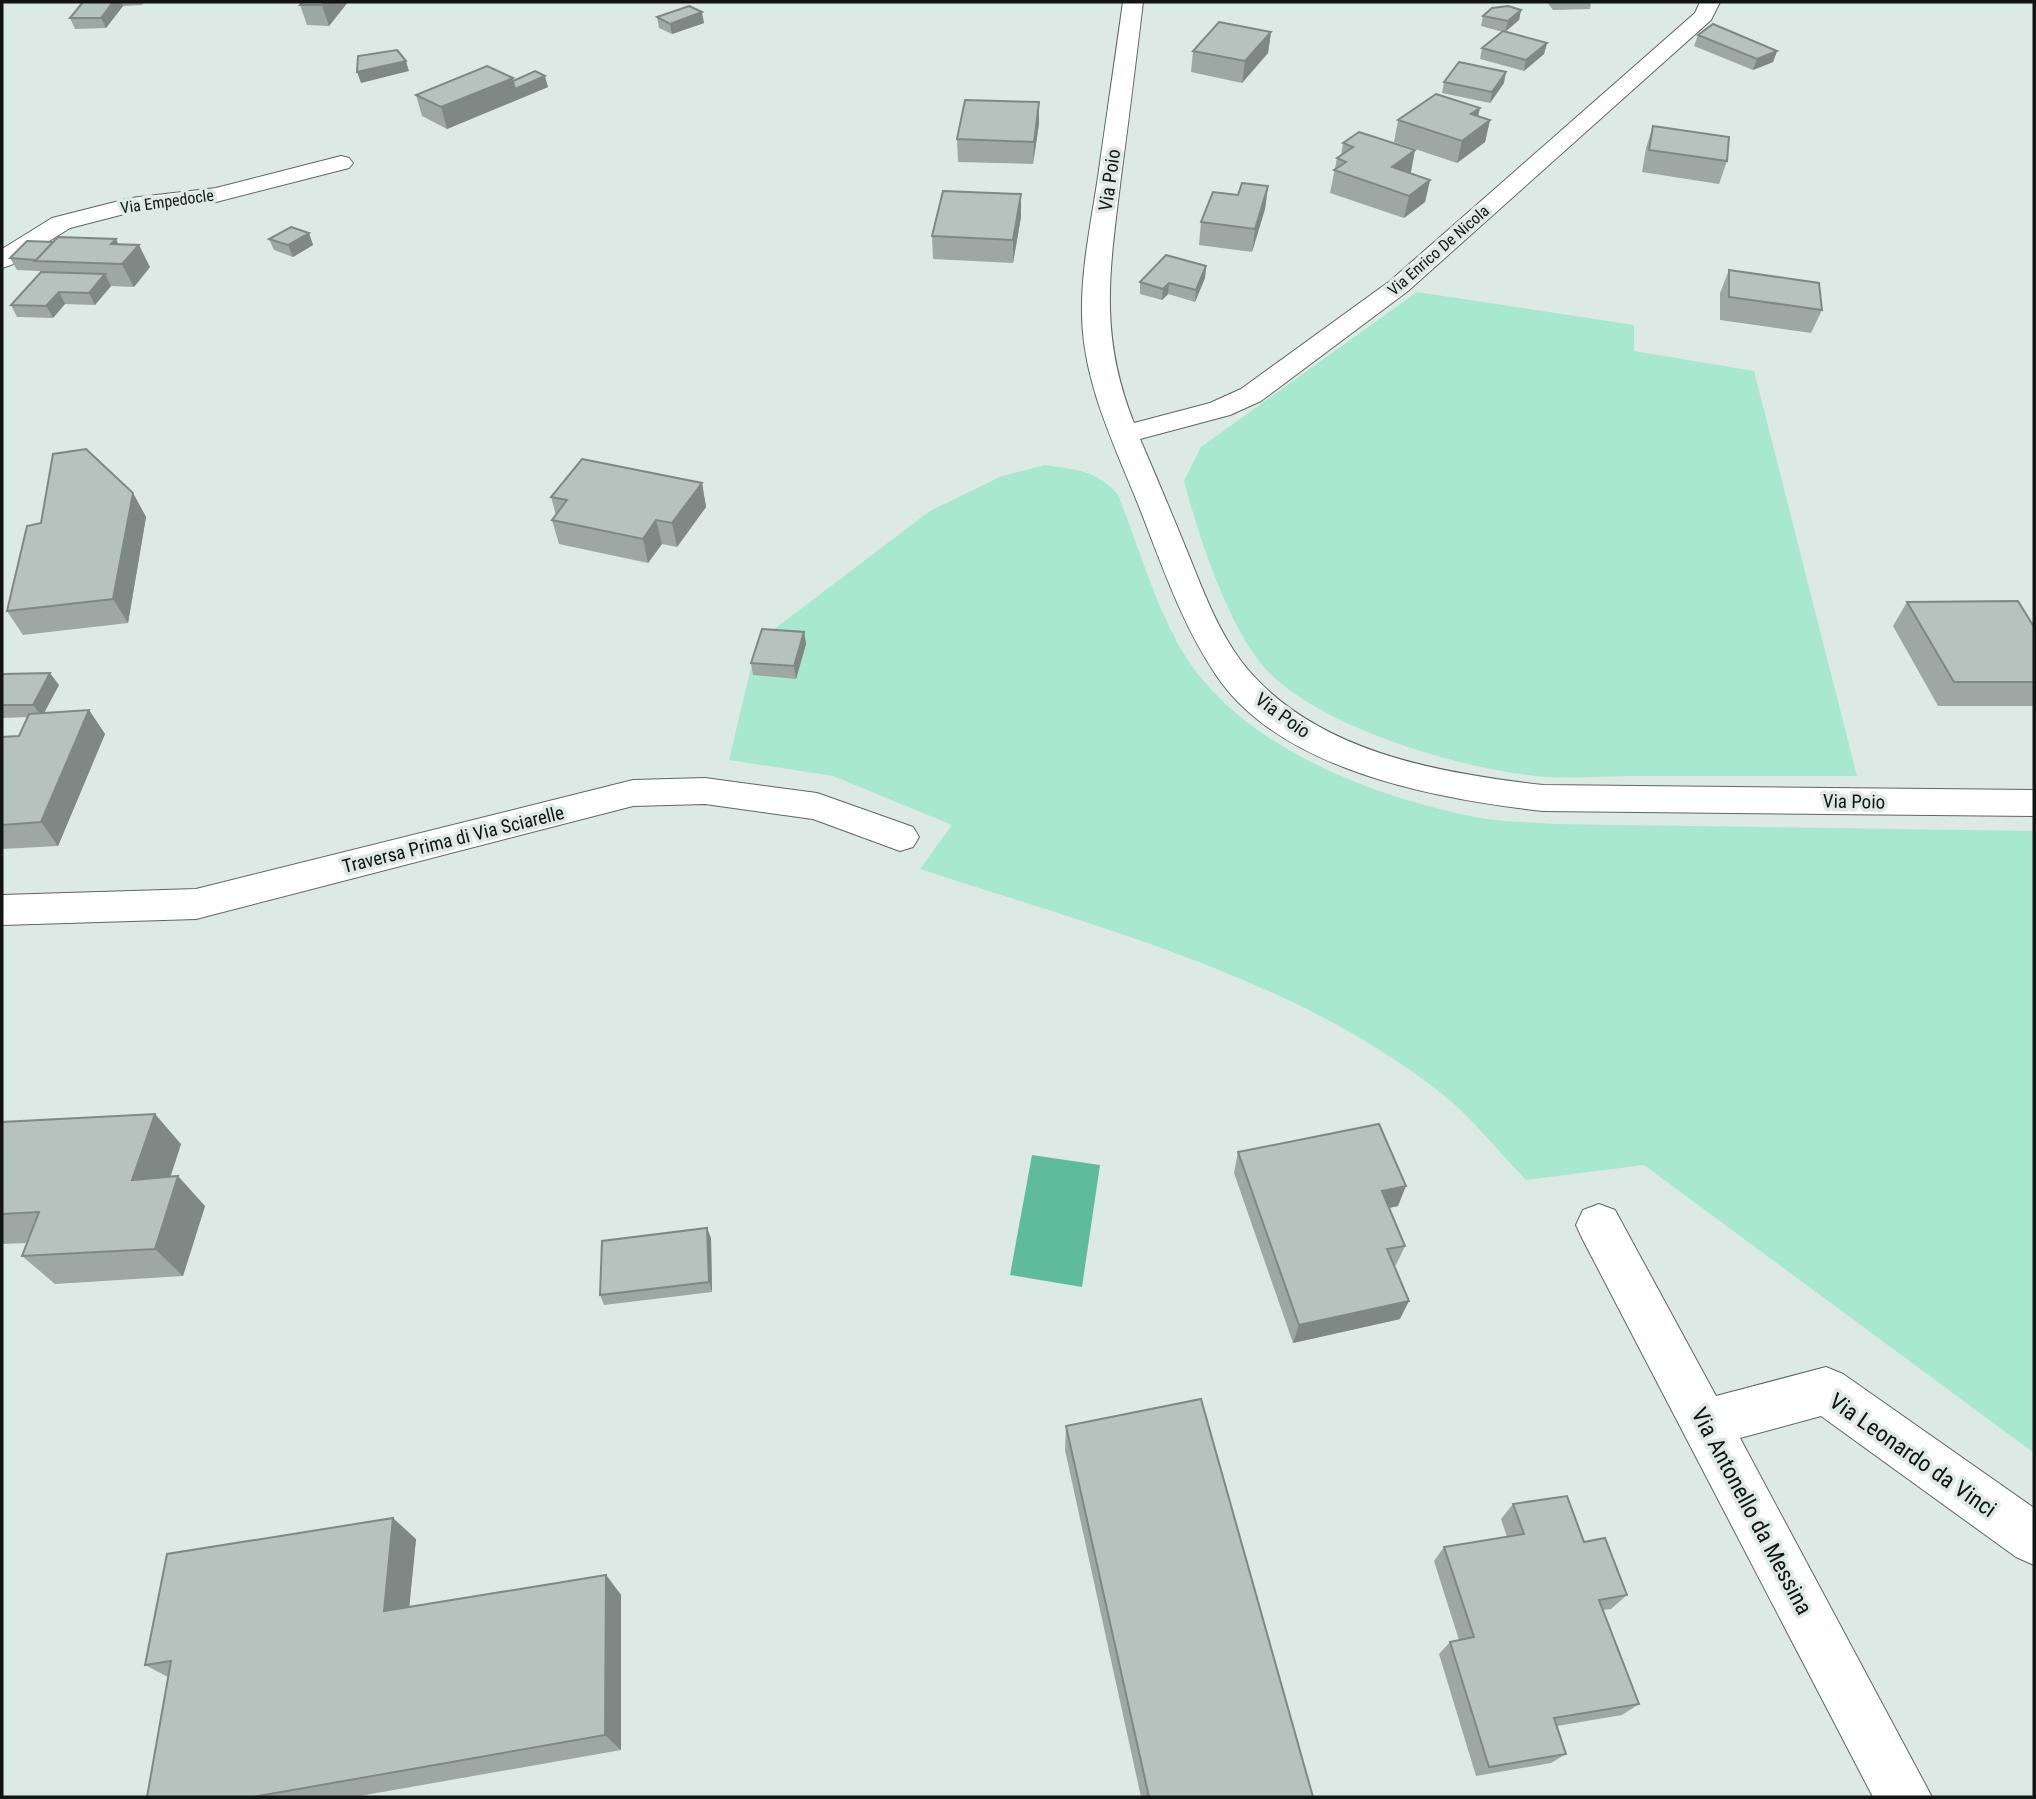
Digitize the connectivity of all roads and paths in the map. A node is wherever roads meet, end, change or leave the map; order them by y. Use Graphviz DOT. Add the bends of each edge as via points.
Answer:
graph roads {
  1 [pos="1133,2"];
  2 [pos="1710,2"];
  3 [pos="341,163"];
  4 [pos="2,260"];
  5 [pos="1124,433"];
  6 [pos="2034,803"];
  7 [pos="900,837"];
  8 [pos="2,910"];
  9 [pos="1599,1225"];
  10 [pos="1706,1423"];
  11 [pos="2034,1539"];
  12 [pos="1904,1797"];
  1 -- 5 [label="street, Via Poio" via="1095,316 1098,357"];
  2 -- 5 [label="street, Via Enrico De Nicola" via="1704,16 1399,286 1251,395 1220,409"];
  3 -- 4 [label="street, Via Empedocle" via="216,195 131,205 61,223"];
  5 -- 6 [label="street, Via Poio" via="1205,631 1231,672 1263,704 1308,735 1367,760 1423,780 1543,798"];
  7 -- 8 [label="street, Traversa Prima di Via Sciarelle" via="817,806 705,791 634,793 196,904"];
  9 -- 10 [label="street, Via Antonello da Messina"];
  10 -- 11 [label="street, Via Leonardo da Vinci" via="1826,1391"];
  10 -- 12 [label="street, Via Antonello da Messina"];
}
